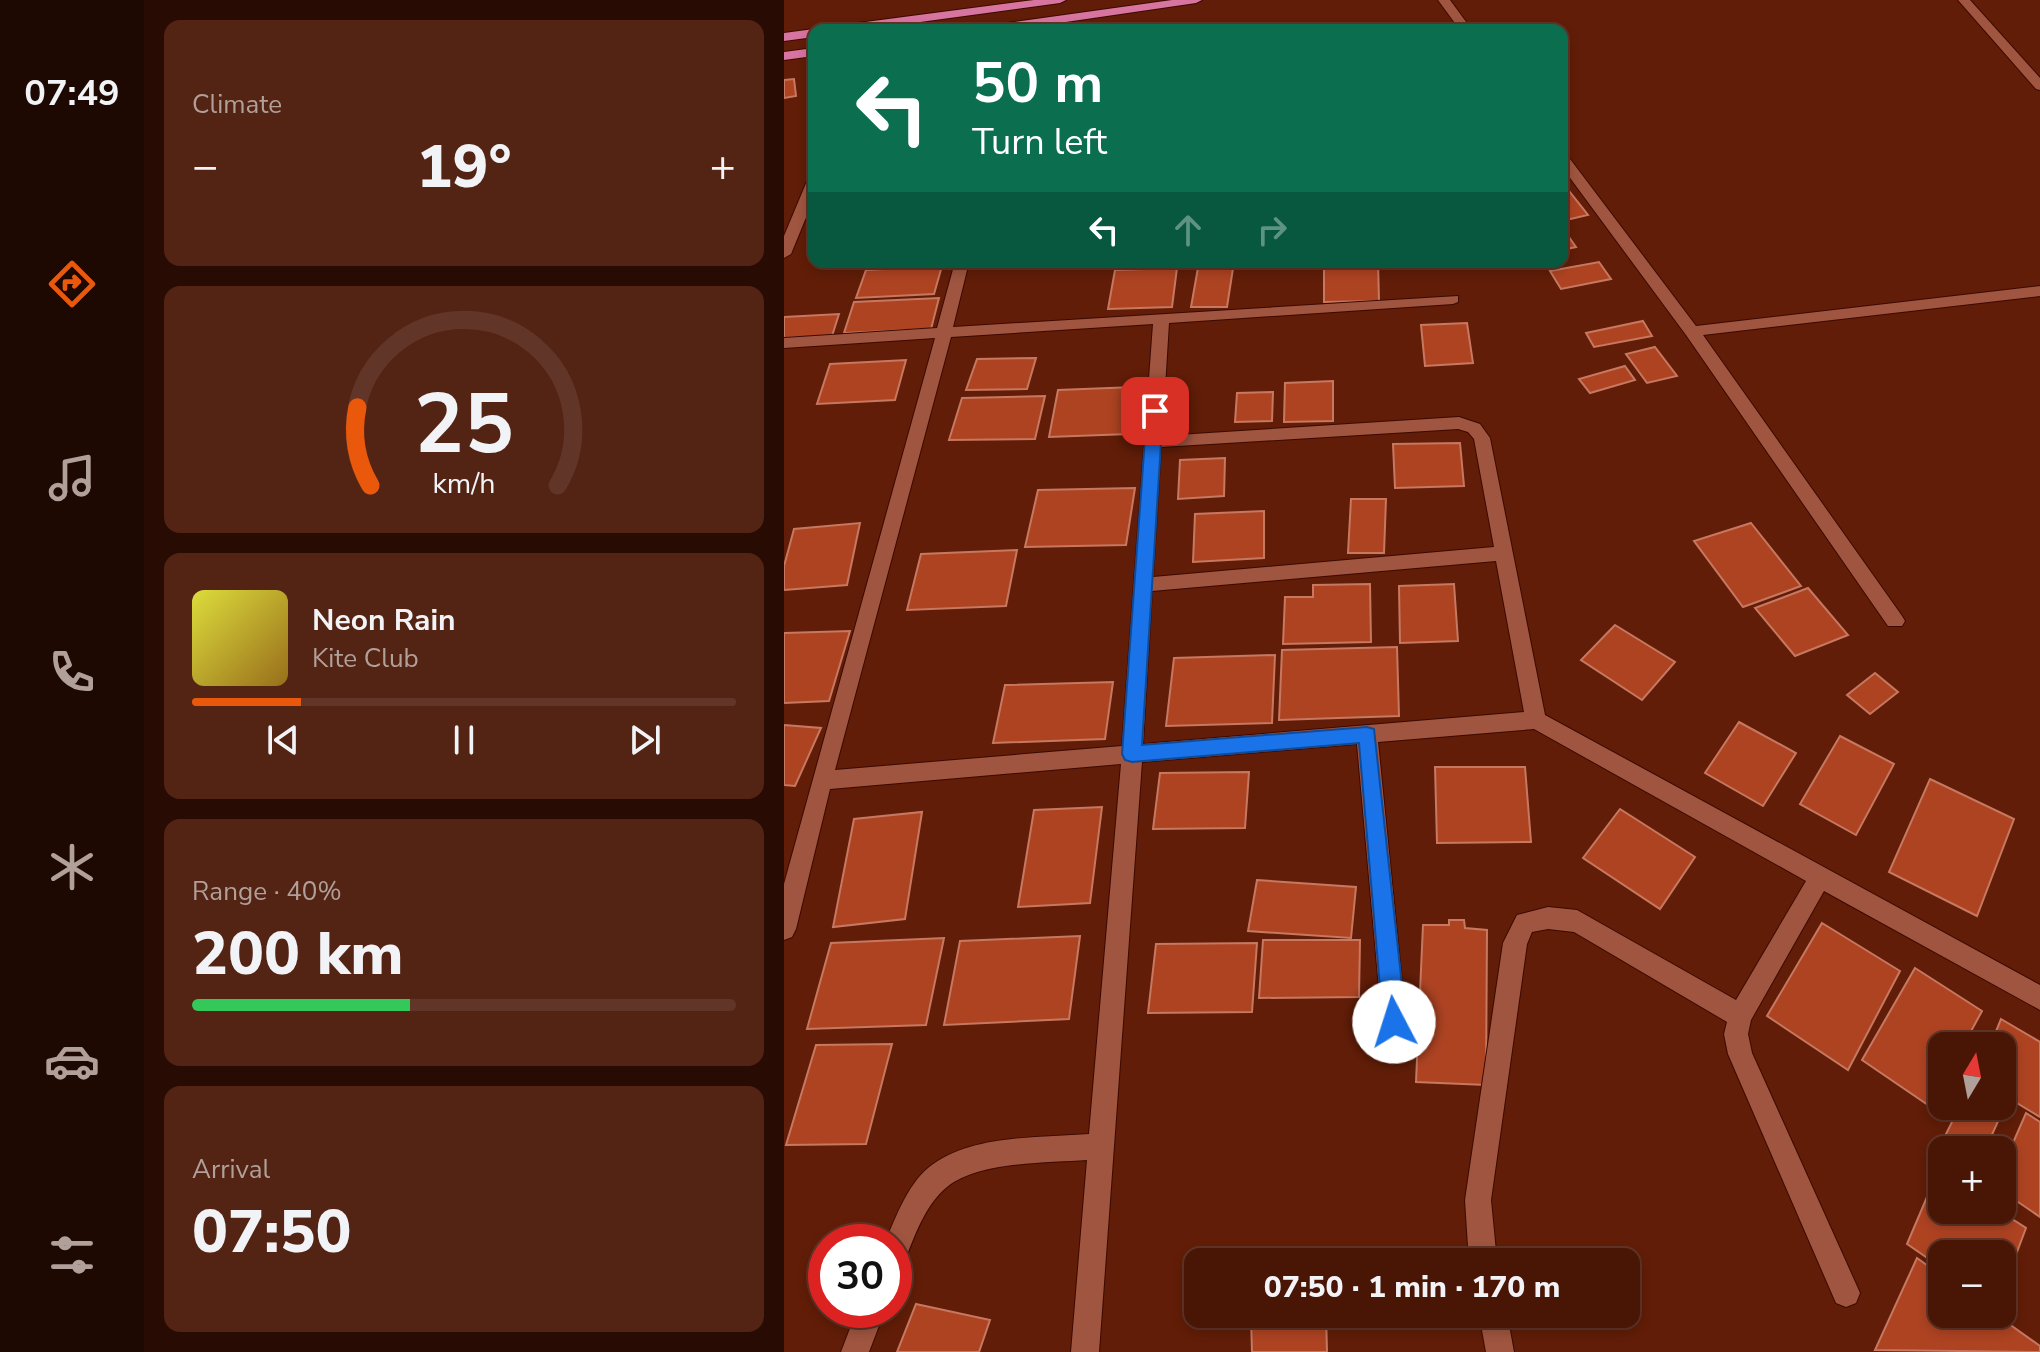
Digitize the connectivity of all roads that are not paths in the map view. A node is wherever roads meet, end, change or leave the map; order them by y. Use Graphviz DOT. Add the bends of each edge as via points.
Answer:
graph roads {
  1 [pos="1056,0"];
  2 [pos="1196,0"];
  3 [pos="1444,0"];
  4 [pos="1964,0"];
  5 [pos="879,24"];
  6 [pos="1047,24"];
  7 [pos="1462,24"];
  8 [pos="808,34"];
  9 [pos="784,37"];
  10 [pos="808,53"];
  11 [pos="784,56"];
  12 [pos="2040,86"];
  13 [pos="1568,166"];
  14 [pos="808,196"];
  15 [pos="784,254"];
  16 [pos="960,268"];
  17 [pos="2040,291"];
  18 [pos="1453,299"];
  19 [pos="1161,319"];
  20 [pos="1692,331"];
  21 [pos="944,333"];
  22 [pos="784,343"];
  23 [pos="1153,442"];
  24 [pos="1504,553"];
  25 [pos="1143,585"];
  26 [pos="1895,621"];
  27 [pos="1536,720"];
  28 [pos="1367,735"];
  29 [pos="1132,754"];
  30 [pos="822,780"];
  31 [pos="1820,877"];
  32 [pos="784,929"];
  33 [pos="2040,998"];
  34 [pos="1740,1016"];
  35 [pos="1394,1022"];
  36 [pos="1100,1146"];
  37 [pos="907,1224"];
  38 [pos="1482,1248"];
  39 [pos="1846,1293"];
  40 [pos="864,1328"];
  41 [pos="1496,1328"];
  42 [pos="855,1352"];
  43 [pos="1085,1352"];
  44 [pos="1500,1352"];
  1 -- 5 [label="main road"];
  2 -- 6 [label="main road"];
  3 -- 7 [label="street"];
  4 -- 12 [label="street"];
  8 -- 9 [label="main road"];
  10 -- 11 [label="main road"];
  13 -- 20 [label="street"];
  14 -- 15 [label="street"];
  16 -- 21 [label="street"];
  17 -- 20 [label="street"];
  18 -- 19 [label="street"];
  19 -- 21 [label="street"];
  19 -- 23 [label="street"];
  20 -- 26 [label="street"];
  21 -- 22 [label="street"];
  21 -- 30 [label="street"];
  23 -- 24 [label="street" via="1459,423 1474,428 1482,438"];
  23 -- 25 [label="street"];
  24 -- 25 [label="street"];
  24 -- 27 [label="street"];
  25 -- 29 [label="street"];
  27 -- 28 [label="street"];
  27 -- 31 [label="street"];
  28 -- 29 [label="street"];
  28 -- 35 [label="street"];
  29 -- 30 [label="street"];
  29 -- 36 [label="street"];
  30 -- 32 [label="street"];
  31 -- 33 [label="street"];
  31 -- 34 [label="street"];
  34 -- 38 [label="street" via="1577,921 1548,918 1525,923 1515,943 1484,1152 1478,1200"];
  34 -- 39 [label="street" via="1740,1054"];
  36 -- 37 [label="street" via="979,1158 939,1176"];
  36 -- 43 [label="street"];
  40 -- 42 [label="street"];
  41 -- 44 [label="street"];
}
